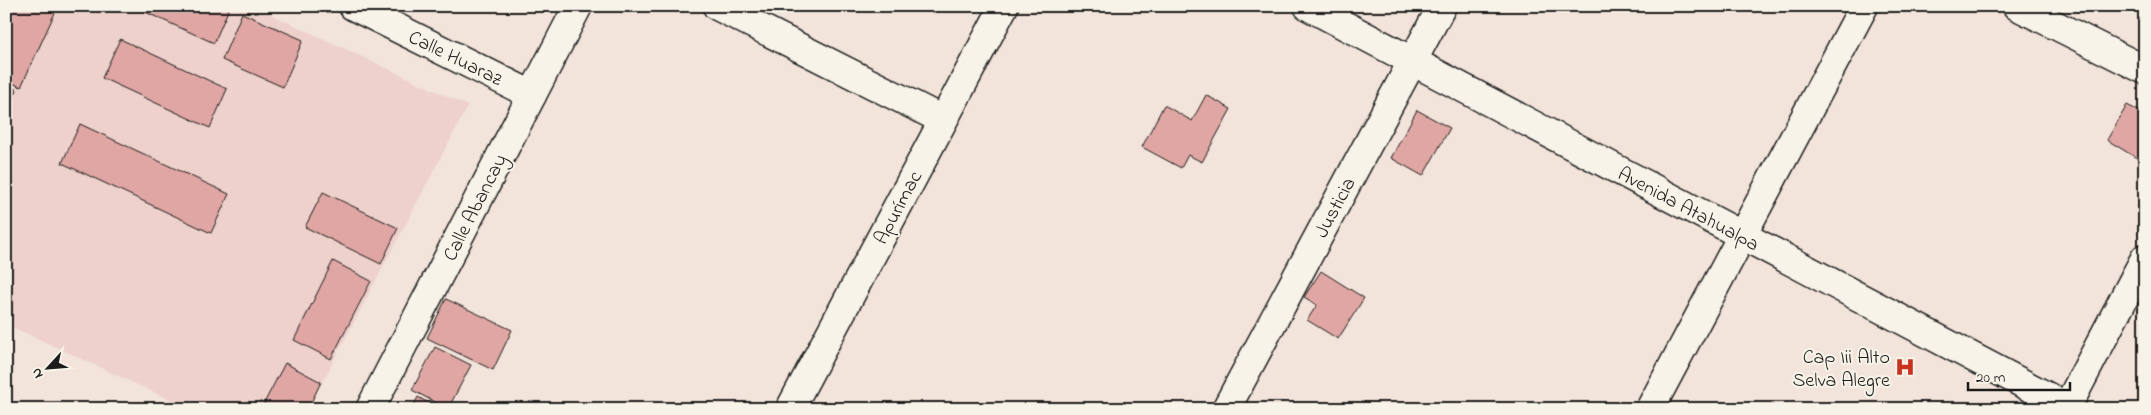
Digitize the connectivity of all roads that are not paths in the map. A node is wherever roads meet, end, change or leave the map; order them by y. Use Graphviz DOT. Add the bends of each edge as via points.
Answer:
graph roads {
  1 [pos="354,6"];
  2 [pos="578,6"];
  3 [pos="717,6"];
  4 [pos="1004,6"];
  5 [pos="1308,6"];
  6 [pos="1442,6"];
  7 [pos="1864,6"];
  8 [pos="2017,6"];
  9 [pos="1413,62"];
  10 [pos="2145,70"];
  11 [pos="532,95"];
  12 [pos="943,120"];
  13 [pos="1742,236"];
  14 [pos="2145,258"];
  15 [pos="791,408"];
  16 [pos="2068,408"];
  17 [pos="370,409"];
  18 [pos="1226,409"];
  19 [pos="1650,409"];
  1 -- 11 [label="street, Calle Huaraz"];
  2 -- 11 [label="street, Calle Abancay"];
  3 -- 12 [label="street"];
  4 -- 12 [label="street, Apurímac"];
  5 -- 9 [label="street, Avenida Atahualpa"];
  6 -- 9 [label="street, Justicia"];
  7 -- 13 [label="street"];
  8 -- 10 [label="street"];
  9 -- 13 [label="street, Avenida Atahualpa"];
  9 -- 18 [label="street, Justicia"];
  11 -- 17 [label="street, Calle Abancay"];
  12 -- 15 [label="street, Apurímac"];
  13 -- 16 [label="street, Avenida Atahualpa"];
  13 -- 19 [label="street"];
  14 -- 16 [label="street"];
}
